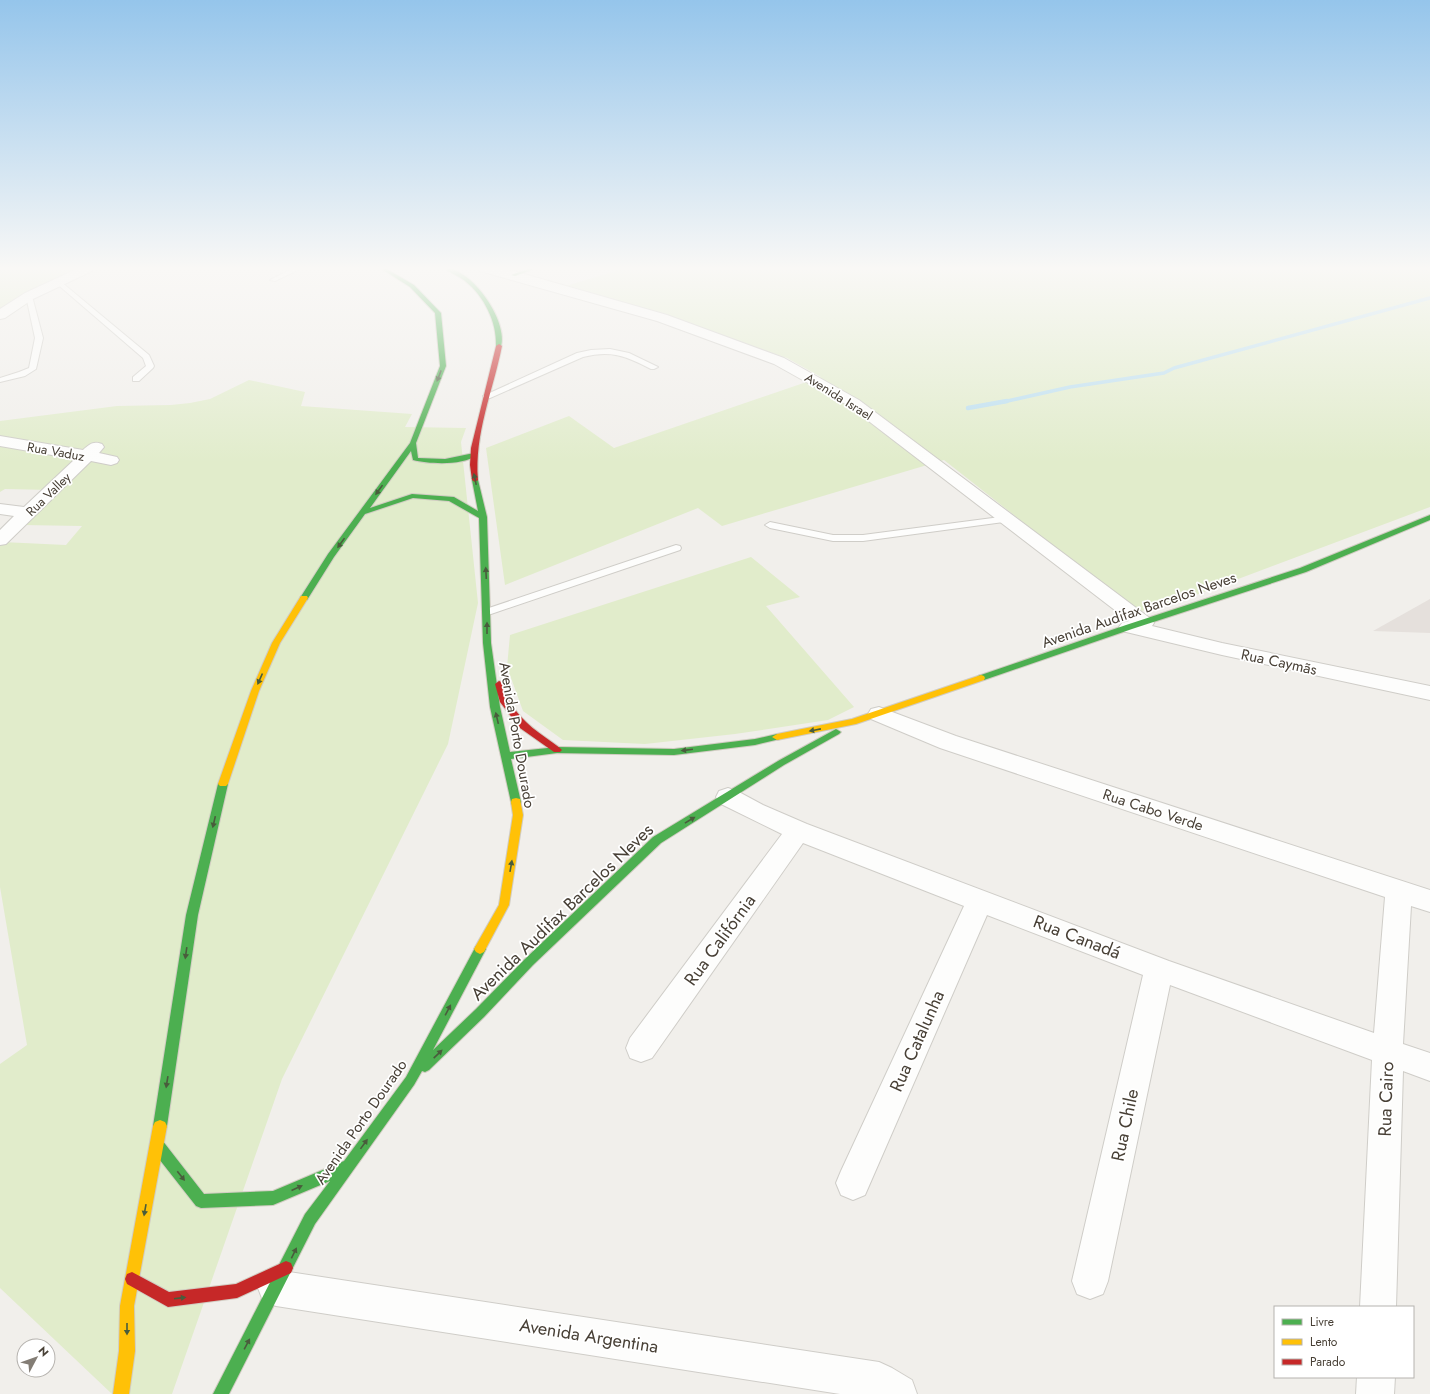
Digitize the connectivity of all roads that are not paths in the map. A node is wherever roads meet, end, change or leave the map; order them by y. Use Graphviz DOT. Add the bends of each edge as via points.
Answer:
graph roads {
  1 [pos="38,333"];
  2 [pos="118,333"];
  3 [pos="440,333"];
  4 [pos="499,333"];
  5 [pos="703,333"];
  6 [pos="654,367"];
  7 [pos="136,379"];
  8 [pos="0,380"];
  9 [pos="488,396"];
  10 [pos="0,441"];
  11 [pos="413,443"];
  12 [pos="91,452"];
  13 [pos="474,455"];
  14 [pos="111,460"];
  15 [pos="0,509"];
  16 [pos="364,512"];
  17 [pos="29,513"];
  18 [pos="483,517"];
  19 [pos="1430,517"];
  20 [pos="1008,519"];
  21 [pos="770,525"];
  22 [pos="0,540"];
  23 [pos="676,548"];
  24 [pos="488,612"];
  25 [pos="1136,625"];
  26 [pos="487,644"];
  27 [pos="1430,693"];
  28 [pos="879,714"];
  29 [pos="853,722"];
  30 [pos="557,750"];
  31 [pos="506,756"];
  32 [pos="728,797"];
  33 [pos="798,831"];
  34 [pos="1399,891"];
  35 [pos="980,900"];
  36 [pos="1430,901"];
  37 [pos="1159,969"];
  38 [pos="641,1048"];
  39 [pos="1388,1052"];
  40 [pos="1430,1067"];
  41 [pos="410,1081"];
  42 [pos="157,1146"];
  43 [pos="350,1165"];
  44 [pos="853,1183"];
  45 [pos="281,1278"];
  46 [pos="132,1279"];
  47 [pos="1090,1281"];
  48 [pos="1378,1306"];
  49 [pos="1376,1378"];
  50 [pos="121,1394"];
  51 [pos="221,1394"];
  52 [pos="898,1394"];
  53 [pos="1375,1394"];
  1 -- 8 [label="lane" via="32,369"];
  2 -- 7 [label="lane" via="146,357 150,366"];
  3 -- 11 [label="main road, one-way" via="443,366"];
  4 -- 9 [label="main road, Avenida Porto Dourado" via="496,366"];
  5 -- 20 [label="street, Avenida Israel" via="780,361 854,402"];
  6 -- 9 [label="lane" via="627,353 612,350 596,351 580,355"];
  9 -- 13 [label="main road, Avenida Porto Dourado"];
  10 -- 12 [label="street, Rua Vaduz"];
  11 -- 13 [label="main road" via="415,459 430,463 448,464"];
  11 -- 16 [label="main road, one-way"];
  12 -- 14 [label="street, Rua Vaduz"];
  12 -- 17 [label="street, Rua Valley"];
  18 -- 13 [label="main road, Avenida Porto Dourado, one-way" via="473,468"];
  15 -- 17 [label="street"];
  16 -- 18 [label="main road" via="412,496 451,499"];
  16 -- 42 [label="main road, one-way" via="331,556 276,643 255,691 223,784 192,915"];
  17 -- 22 [label="street, Rua Valley"];
  24 -- 18 [label="main road, Avenida Porto Dourado, one-way"];
  19 -- 25 [label="main road, Avenida Audifax Barcelos Neves" via="1303,570"];
  20 -- 21 [label="lane" via="863,538 833,538"];
  20 -- 25 [label="street, Avenida Israel"];
  23 -- 24 [label="lane"];
  26 -- 24 [label="main road, Avenida Porto Dourado, one-way"];
  25 -- 27 [label="street, Rua Caymãs" via="1222,649"];
  25 -- 28 [label="main road, Avenida Audifax Barcelos Neves"];
  26 -- 30 [label="main road" via="505,702 523,726"];
  31 -- 26 [label="main road, Avenida Porto Dourado, one-way" via="495,707"];
  28 -- 29 [label="main road, Avenida Audifax Barcelos Neves"];
  28 -- 34 [label="street, Rua Cabo Verde" via="948,742"];
  29 -- 30 [label="main road, Avenida Audifax Barcelos Neves, one-way" via="755,742 674,752"];
  29 -- 32 [label="main road, Avenida Audifax Barcelos Neves"];
  30 -- 31 [label="main road, Avenida Audifax Barcelos Neves"];
  41 -- 31 [label="main road, Avenida Porto Dourado, one-way" via="504,905 518,815"];
  32 -- 33 [label="street, Rua Canadá"];
  41 -- 32 [label="main road, Avenida Audifax Barcelos Neves, one-way" via="529,962 657,840"];
  33 -- 35 [label="street, Rua Canadá"];
  33 -- 38 [label="street, Rua Califórnia"];
  34 -- 36 [label="street, Rua Cabo Verde"];
  34 -- 39 [label="street, Rua Cairo"];
  35 -- 37 [label="street, Rua Canadá"];
  35 -- 44 [label="street, Rua Catalunha"];
  37 -- 39 [label="street, Rua Canadá"];
  37 -- 47 [label="street, Rua Chile"];
  39 -- 40 [label="street, Rua Canadá"];
  39 -- 48 [label="street, Rua Cairo"];
  43 -- 41 [label="main road, Avenida Porto Dourado, one-way"];
  42 -- 43 [label="main road, one-way" via="201,1201 272,1198"];
  42 -- 46 [label="main road, one-way"];
  45 -- 43 [label="main road, Avenida Porto Dourado, one-way" via="310,1219"];
  46 -- 45 [label="main road, one-way" via="168,1300 237,1291"];
  51 -- 45 [label="main road, Avenida Porto Dourado, one-way"];
  45 -- 52 [label="street, Avenida Argentina" via="879,1381"];
  46 -- 50 [label="main road, one-way" via="127,1306 127,1351"];
  49 -- 53 [label="street"];
}
